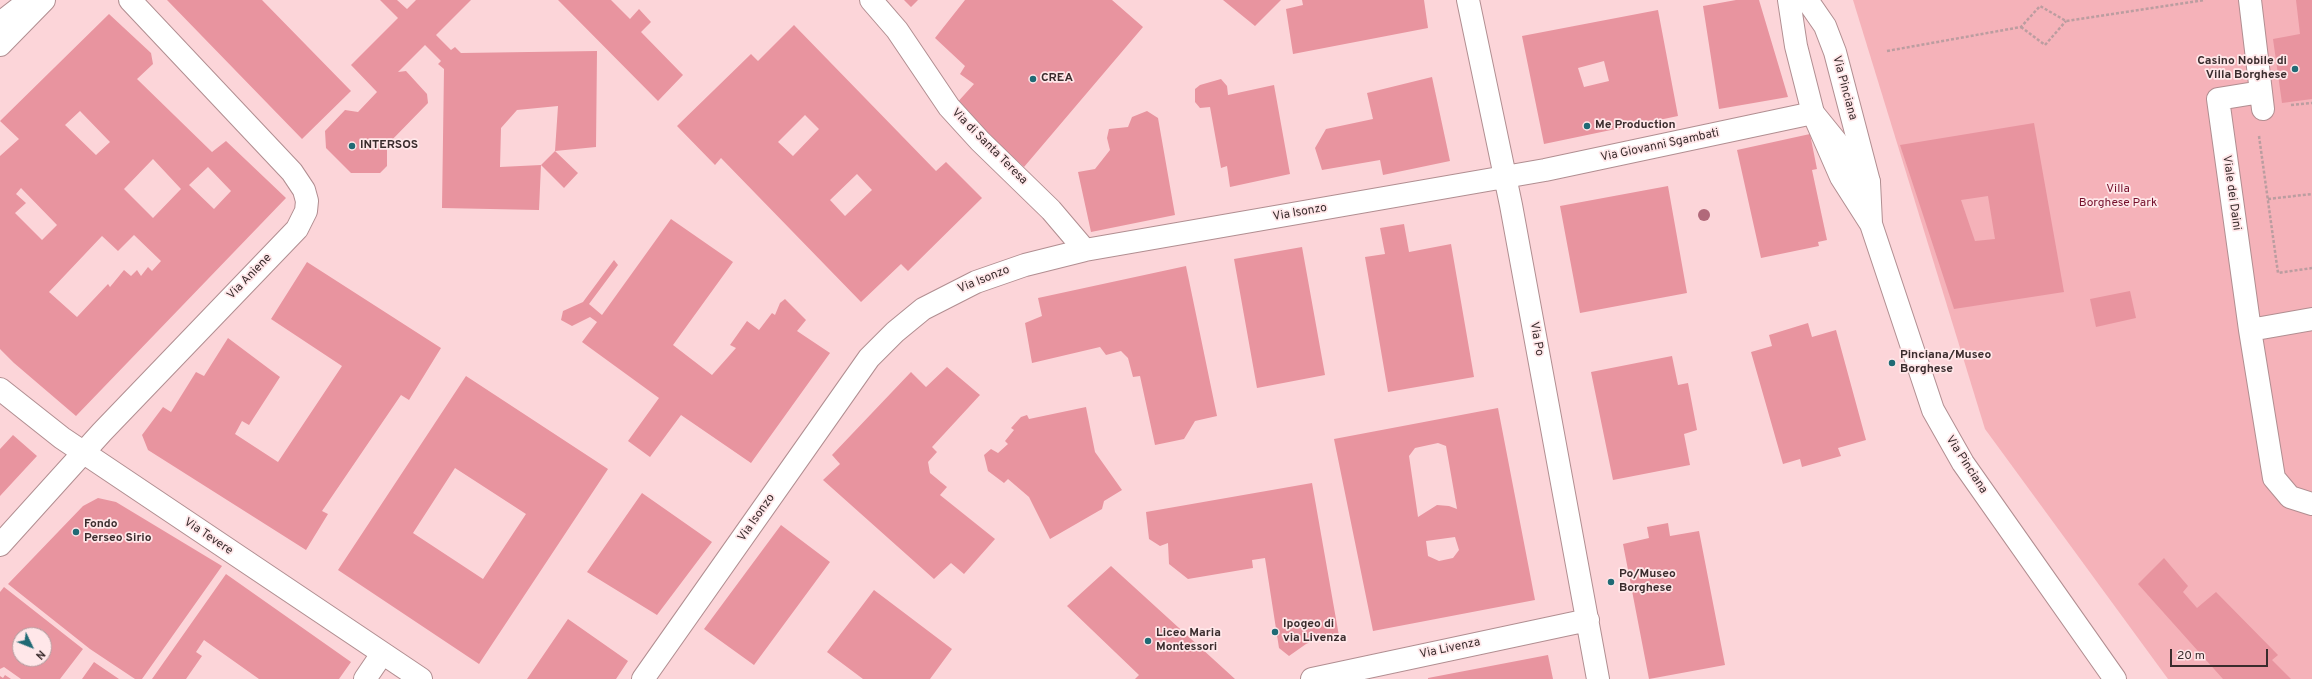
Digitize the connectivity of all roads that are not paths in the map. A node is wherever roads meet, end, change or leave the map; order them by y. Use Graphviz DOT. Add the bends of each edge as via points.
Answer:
graph roads {
  1 [pos="30,0"];
  2 [pos="44,0"];
  3 [pos="130,0"];
  4 [pos="871,0"];
  5 [pos="1468,0"];
  6 [pos="1789,0"];
  7 [pos="1807,0"];
  8 [pos="2250,0"];
  9 [pos="0,24"];
  10 [pos="0,45"];
  11 [pos="1813,113"];
  12 [pos="1506,177"];
  13 [pos="1869,182"];
  14 [pos="1871,224"];
  15 [pos="1085,250"];
  16 [pos="2312,319"];
  17 [pos="2250,330"];
  18 [pos="0,389"];
  19 [pos="84,452"];
  20 [pos="2312,504"];
  21 [pos="0,545"];
  22 [pos="1588,620"];
  23 [pos="382,654"];
  24 [pos="365,679"];
  25 [pos="421,679"];
  26 [pos="643,679"];
  27 [pos="1312,679"];
  28 [pos="1598,679"];
  29 [pos="2115,679"];
  1 -- 9 [label="street"];
  2 -- 10 [label="street"];
  3 -- 19 [label="street, Via Aniene" via="292,172 304,190 306,211 297,229"];
  4 -- 15 [label="street, Via di Santa Teresa" via="897,30 949,107 1051,210"];
  5 -- 12 [label="street, Via Po"];
  6 -- 11 [label="street, Via Pinciana" via="1796,46"];
  7 -- 13 [label="street, Via Pinciana" via="1825,26 1835,52"];
  8 -- 17 [label="street, Viale dei Daini" via="2262,101 2218,99"];
  11 -- 12 [label="street, Via Giovanni Sgambati"];
  11 -- 13 [label="street, Via Pinciana"];
  11 -- 14 [label="street, Via Pinciana" via="1841,177"];
  12 -- 15 [label="street, Via Isonzo"];
  12 -- 22 [label="street, Via Po"];
  13 -- 14 [label="street, Via Pinciana"];
  14 -- 29 [label="street, Via Pinciana" via="1928,399 1942,428 1963,463"];
  15 -- 26 [label="street, Via Isonzo" via="997,273 956,290 923,310 882,344 856,376"];
  16 -- 17 [label="street"];
  17 -- 20 [label="street, Viale dei Daini" via="2274,478 2290,497"];
  18 -- 19 [label="street, Via Tevere"];
  19 -- 21 [label="street, Via Aniene"];
  19 -- 23 [label="street, Via Tevere"];
  22 -- 27 [label="street, Via Livenza"];
  22 -- 28 [label="street, Via Po"];
  23 -- 24 [label="street"];
  23 -- 25 [label="street, Via Tevere"];
}
